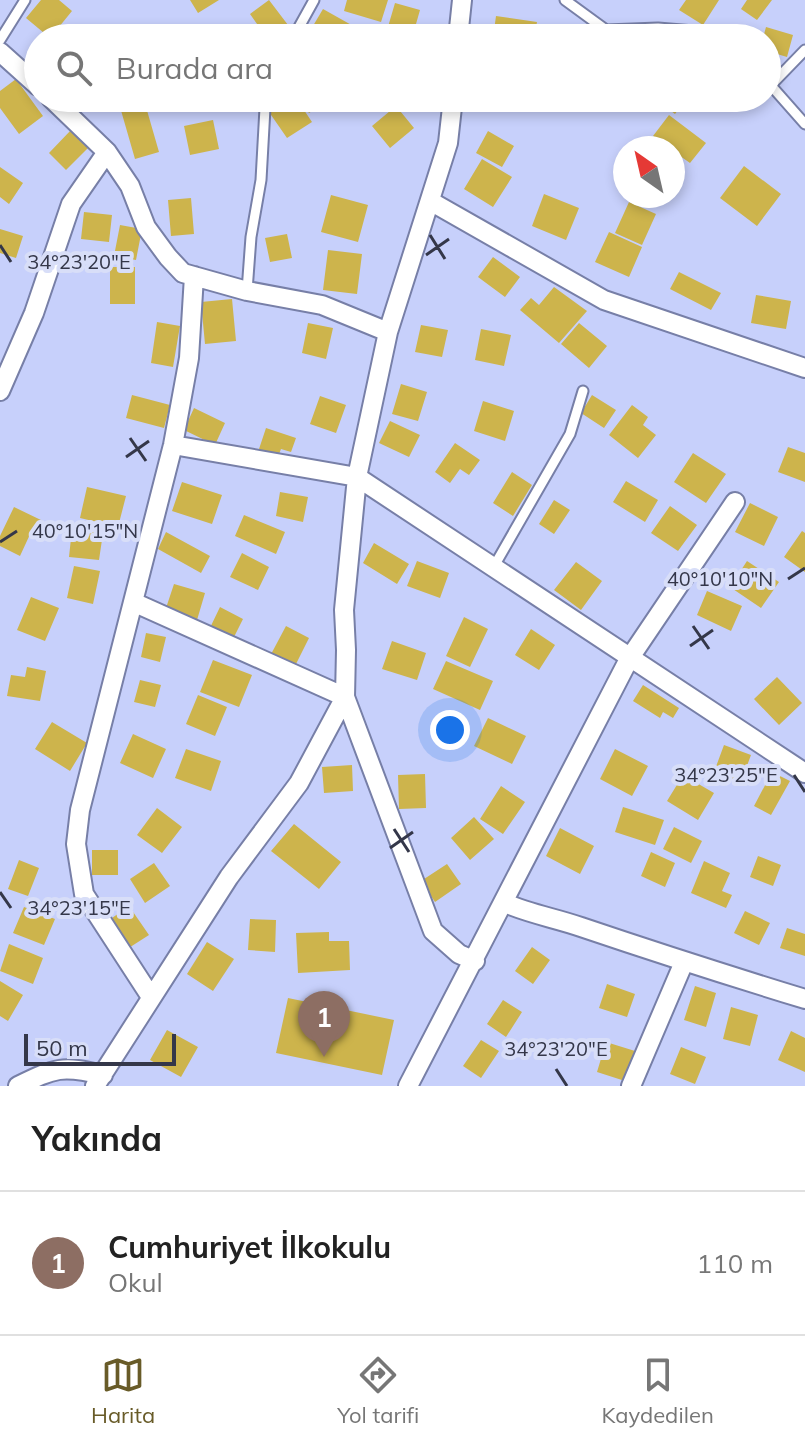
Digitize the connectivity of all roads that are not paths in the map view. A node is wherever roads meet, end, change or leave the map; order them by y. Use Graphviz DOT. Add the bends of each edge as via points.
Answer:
graph roads {
  1 [pos="25,0"];
  2 [pos="314,0"];
  3 [pos="462,0"];
  4 [pos="565,0"];
  5 [pos="301,24"];
  6 [pos="459,24"];
  7 [pos="598,24"];
  8 [pos="0,40"];
  9 [pos="805,50"];
  10 [pos="2,59"];
  11 [pos="781,71"];
  12 [pos="24,76"];
  13 [pos="781,96"];
  14 [pos="66,112"];
  15 [pos="265,112"];
  16 [pos="451,112"];
  17 [pos="805,124"];
  18 [pos="107,152"];
  19 [pos="430,201"];
  20 [pos="194,276"];
  21 [pos="247,291"];
  22 [pos="388,332"];
  23 [pos="805,368"];
  24 [pos="0,391"];
  25 [pos="583,391"];
  26 [pos="173,445"];
  27 [pos="357,477"];
  28 [pos="735,502"];
  29 [pos="493,568"];
  30 [pos="133,602"];
  31 [pos="629,659"];
  32 [pos="345,697"];
  33 [pos="805,773"];
  34 [pos="505,903"];
  35 [pos="475,961"];
  36 [pos="684,962"];
  37 [pos="151,997"];
  38 [pos="805,999"];
  39 [pos="99,1080"];
  40 [pos="18,1086"];
  41 [pos="408,1086"];
  42 [pos="631,1086"];
  1 -- 8 [label="lane"];
  2 -- 5 [label="lane"];
  3 -- 6 [label="street"];
  4 -- 7 [label="lane"];
  9 -- 11 [label="lane"];
  10 -- 12 [label="street"];
  13 -- 17 [label="lane"];
  14 -- 18 [label="street"];
  15 -- 21 [label="lane"];
  16 -- 19 [label="street"];
  18 -- 20 [label="street" via="130,186 146,227 183,273"];
  18 -- 24 [label="street" via="71,204 34,313"];
  19 -- 22 [label="street"];
  19 -- 23 [label="street" via="604,300"];
  20 -- 21 [label="street"];
  20 -- 26 [label="street" via="189,358"];
  21 -- 22 [label="street" via="322,305"];
  22 -- 27 [label="street"];
  25 -- 29 [label="lane" via="570,434"];
  26 -- 27 [label="street"];
  26 -- 30 [label="street"];
  27 -- 29 [label="street"];
  27 -- 32 [label="street" via="344,610"];
  28 -- 31 [label="street"];
  29 -- 31 [label="street"];
  30 -- 32 [label="street"];
  30 -- 37 [label="street" via="76,844 84,894"];
  31 -- 33 [label="street"];
  31 -- 34 [label="street"];
  32 -- 35 [label="street" via="433,931"];
  32 -- 37 [label="street" via="299,783 229,877"];
  34 -- 35 [label="street"];
  34 -- 36 [label="street"];
  35 -- 41 [label="street"];
  36 -- 38 [label="street"];
  36 -- 42 [label="street"];
  37 -- 39 [label="street"];
  39 -- 40 [label="street" via="74,1068 53,1069"];
}
